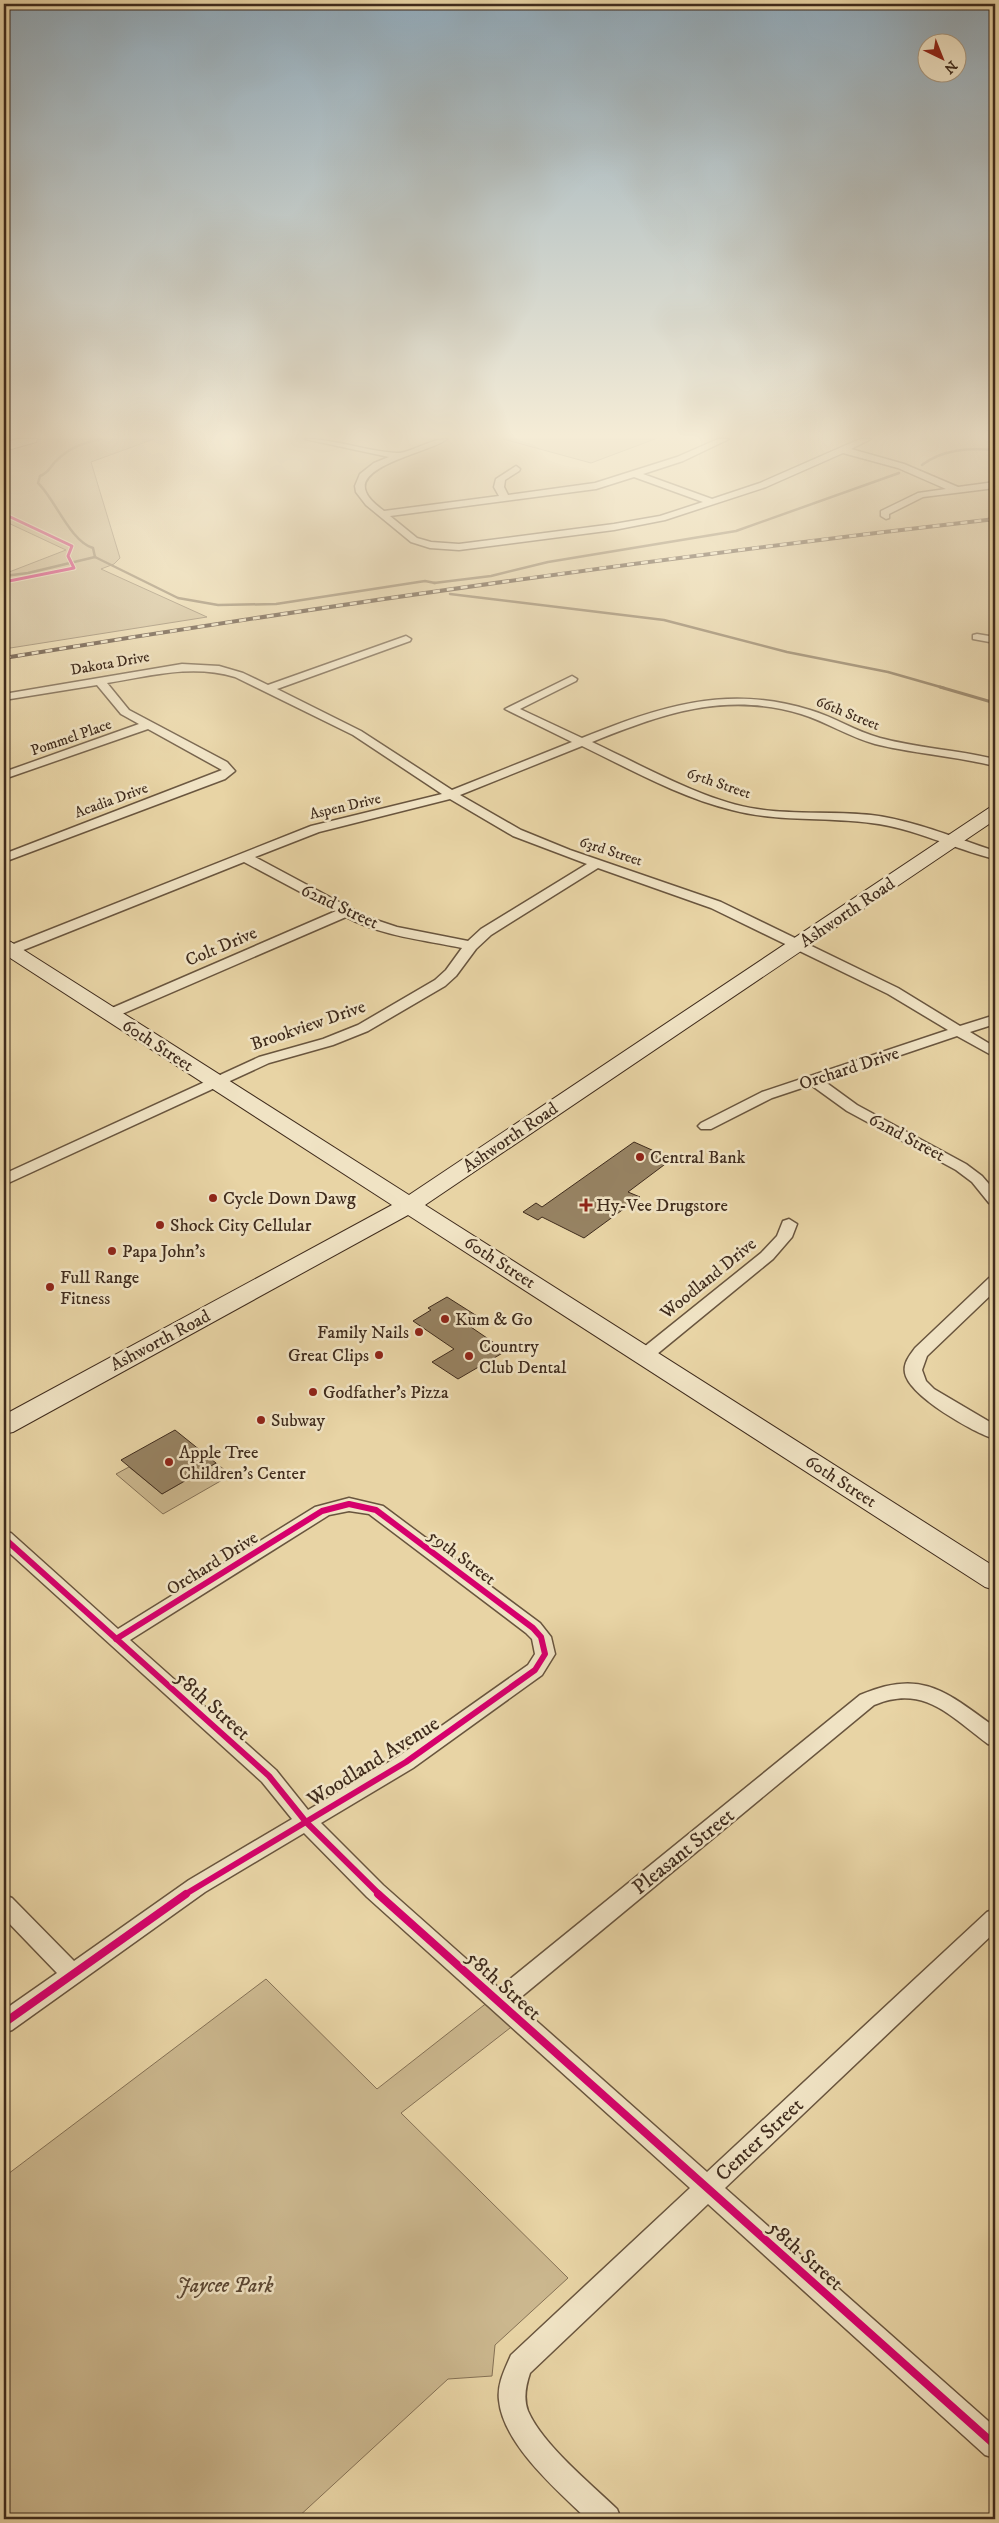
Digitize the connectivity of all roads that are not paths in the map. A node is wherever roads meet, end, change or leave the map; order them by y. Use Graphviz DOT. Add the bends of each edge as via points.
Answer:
graph roads {
  1 [pos="977,637"];
  2 [pos="406,639"];
  3 [pos="995,640"];
  4 [pos="222,670"];
  5 [pos="572,679"];
  6 [pos="99,680"];
  7 [pos="268,689"];
  8 [pos="4,697"];
  9 [pos="689,705"];
  10 [pos="148,725"];
  11 [pos="582,742"];
  12 [pos="995,762"];
  13 [pos="230,771"];
  14 [pos="4,776"];
  15 [pos="452,794"];
  16 [pos="995,812"];
  17 [pos="953,840"];
  18 [pos="995,855"];
  19 [pos="245,856"];
  20 [pos="4,858"];
  21 [pos="597,863"];
  22 [pos="346,912"];
  23 [pos="797,945"];
  24 [pos="471,946"];
  25 [pos="8,948"];
  26 [pos="110,1014"];
  27 [pos="995,1020"];
  28 [pos="960,1031"];
  29 [pos="995,1053"];
  30 [pos="814,1080"];
  31 [pos="215,1082"];
  32 [pos="706,1126"];
  33 [pos="4,1180"];
  34 [pos="995,1200"];
  35 [pos="410,1204"];
  36 [pos="789,1224"];
  37 [pos="995,1282"];
  38 [pos="645,1355"];
  39 [pos="4,1426"];
  40 [pos="995,1433"];
  41 [pos="322,1511"];
  42 [pos="4,1538"];
  43 [pos="993,1574"];
  44 [pos="116,1639"];
  45 [pos="532,1673"];
  46 [pos="995,1738"];
  47 [pos="306,1822"];
  48 [pos="4,1904"];
  49 [pos="995,1918"];
  50 [pos="73,1974"];
  51 [pos="498,2002"];
  52 [pos="4,2023"];
  53 [pos="706,2188"];
  54 [pos="995,2445"];
  55 [pos="607,2519"];
  1 -- 3 [label="street"];
  2 -- 7 [label="street"];
  4 -- 6 [label="street, Dakota Drive" via="182,667"];
  4 -- 7 [label="street, 63rd Street"];
  5 -- 11 [label="street, 65th Street" via="511,709"];
  6 -- 8 [label="street, Dakota Drive"];
  6 -- 10 [label="street" via="124,712"];
  7 -- 15 [label="street, 63rd Street" via="357,733"];
  9 -- 11 [label="street, Aspen Drive" via="661,711"];
  9 -- 12 [label="street, 66th Street" via="727,702 775,705 805,712 877,741"];
  10 -- 13 [label="street" via="223,764"];
  10 -- 14 [label="street, Pommel Place"];
  11 -- 15 [label="street, Aspen Drive"];
  11 -- 17 [label="street, 65th Street" via="686,790 733,807 757,813 872,819"];
  13 -- 20 [label="street, Acadia Drive"];
  15 -- 19 [label="street, Aspen Drive" via="411,808 342,820"];
  15 -- 21 [label="street, 63rd Street" via="517,833"];
  16 -- 17 [label="main road, Ashworth Road"];
  17 -- 18 [label="street, 65th Street"];
  17 -- 23 [label="main road, Ashworth Road"];
  19 -- 22 [label="street, 62nd Street"];
  19 -- 25 [label="street, Aspen Drive"];
  21 -- 23 [label="street, 63rd Street" via="694,896"];
  21 -- 24 [label="street, Brookview Drive" via="486,932"];
  22 -- 24 [label="street, 62nd Street" via="379,926"];
  22 -- 26 [label="street, Colt Drive"];
  23 -- 28 [label="street, 63rd Street" via="893,991"];
  23 -- 35 [label="main road, Ashworth Road"];
  24 -- 31 [label="street, Brookview Drive" via="461,962 440,983 380,1020 346,1036 264,1060"];
  25 -- 26 [label="main road, 60th Street"];
  26 -- 31 [label="main road, 60th Street"];
  27 -- 28 [label="street, Orchard Drive"];
  28 -- 29 [label="street, 63rd Street"];
  28 -- 30 [label="street, Orchard Drive"];
  30 -- 32 [label="street, Orchard Drive" via="750,1102"];
  30 -- 34 [label="street, 62nd Street" via="852,1108 961,1167 977,1179"];
  31 -- 33 [label="street, Brookview Drive"];
  31 -- 35 [label="main road, 60th Street"];
  35 -- 38 [label="main road, 60th Street"];
  35 -- 39 [label="main road, Ashworth Road"];
  36 -- 38 [label="street, Woodland Drive" via="777,1247"];
  37 -- 40 [label="street" via="921,1352 913,1368 915,1377 929,1393"];
  38 -- 43 [label="main road, 60th Street"];
  41 -- 44 [label="street, Orchard Drive"];
  41 -- 45 [label="street, 59th Street" via="345,1504 376,1510 533,1628 541,1637 544,1654"];
  42 -- 44 [label="street, 58th Street"];
  44 -- 47 [label="street, 58th Street" via="269,1776"];
  45 -- 47 [label="street, Woodland Avenue" via="406,1762"];
  46 -- 51 [label="street, Pleasant Street" via="930,1694 914,1689 880,1692"];
  47 -- 50 [label="street, Woodland Avenue" via="198,1886"];
  47 -- 51 [label="street, 58th Street" via="375,1891"];
  48 -- 50 [label="street"];
  49 -- 53 [label="street, Center Street"];
  50 -- 52 [label="street, Woodland Avenue"];
  51 -- 53 [label="street, 58th Street"];
  53 -- 54 [label="street, 58th Street"];
  53 -- 55 [label="street, Center Street" via="520,2364 513,2382 512,2402 517,2422 532,2442"];
}
